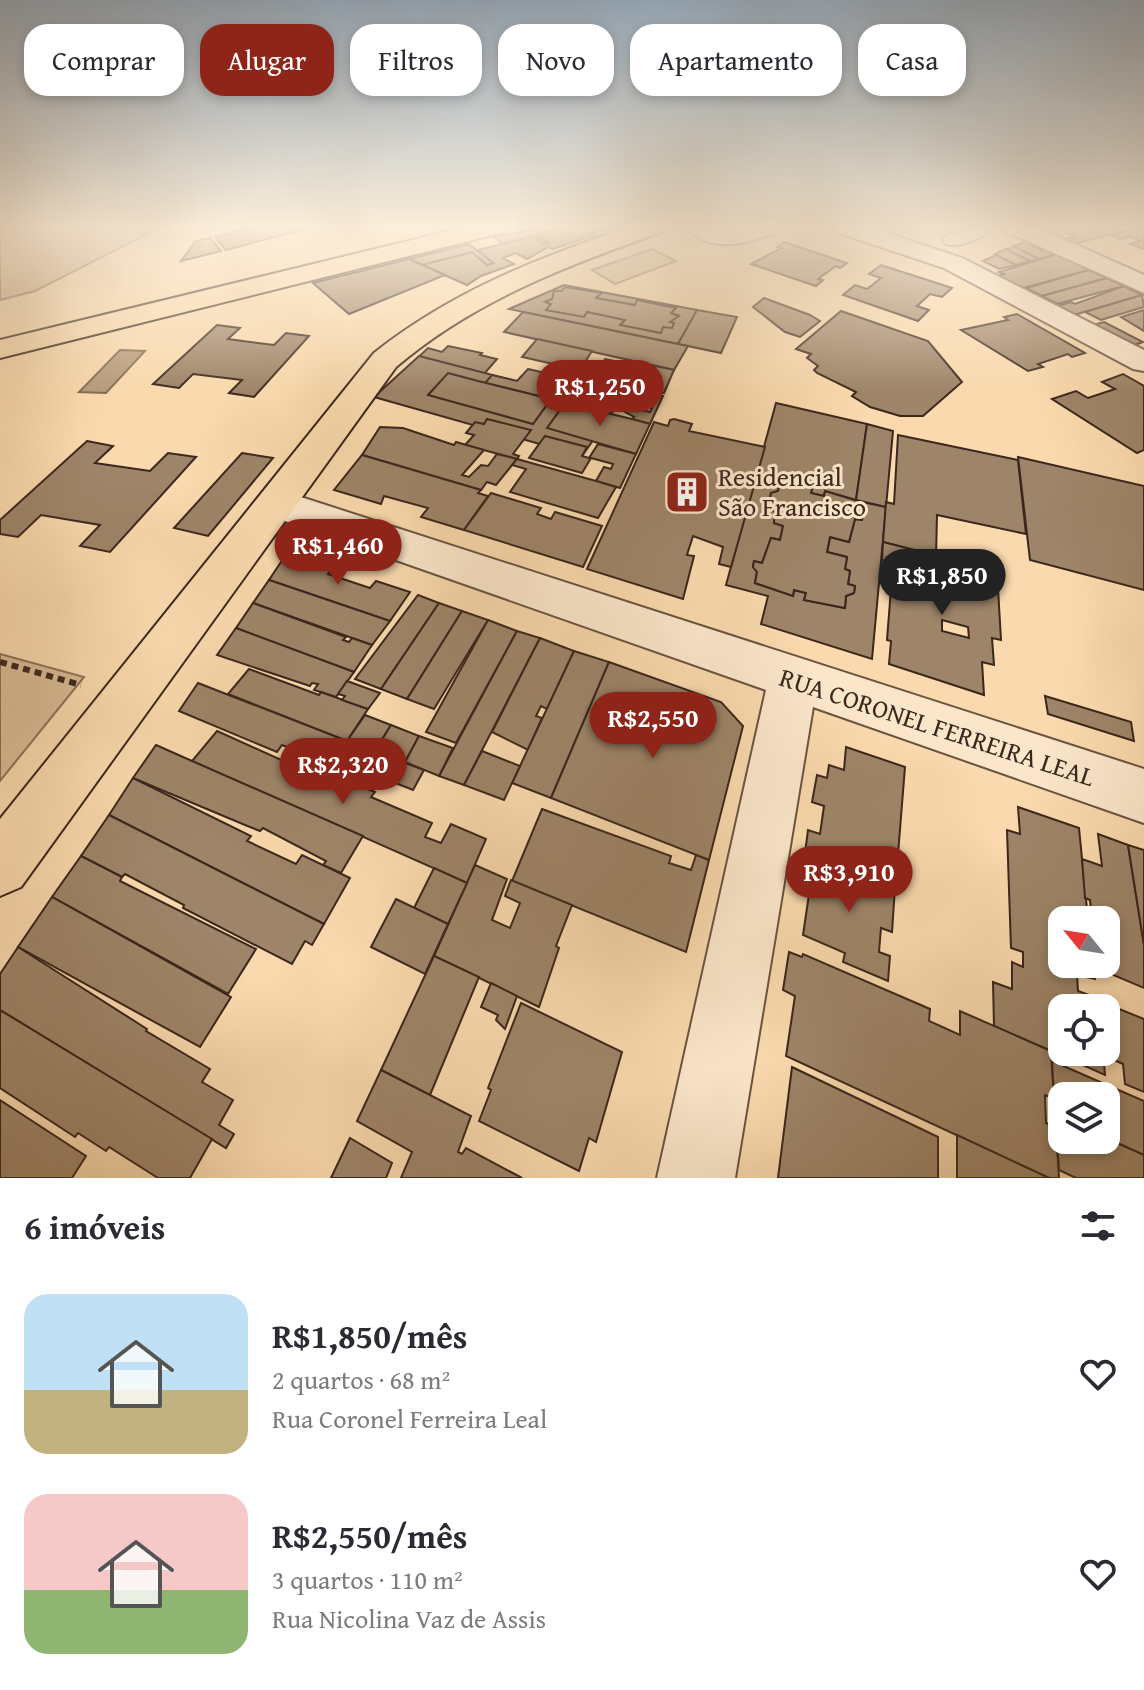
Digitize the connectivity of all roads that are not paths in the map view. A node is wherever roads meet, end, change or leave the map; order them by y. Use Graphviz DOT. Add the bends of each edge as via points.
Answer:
graph roads {
  1 [pos="189,282"];
  2 [pos="273,282"];
  3 [pos="507,282"];
  4 [pos="990,282"];
  5 [pos="0,326"];
  6 [pos="0,349"];
  7 [pos="1144,362"];
  8 [pos="276,503"];
  9 [pos="793,679"];
  10 [pos="1144,796"];
  11 [pos="0,866"];
  12 [pos="696,1178"];
  1 -- 5 [label="main road"];
  2 -- 6 [label="main road"];
  3 -- 8 [label="main road" via="451,308 385,360"];
  4 -- 7 [label="street"];
  8 -- 9 [label="street, RUA CORONEL FERREIRA LEAL"];
  8 -- 11 [label="main road"];
  9 -- 10 [label="street, RUA CORONEL FERREIRA LEAL"];
  9 -- 12 [label="street"];
}
